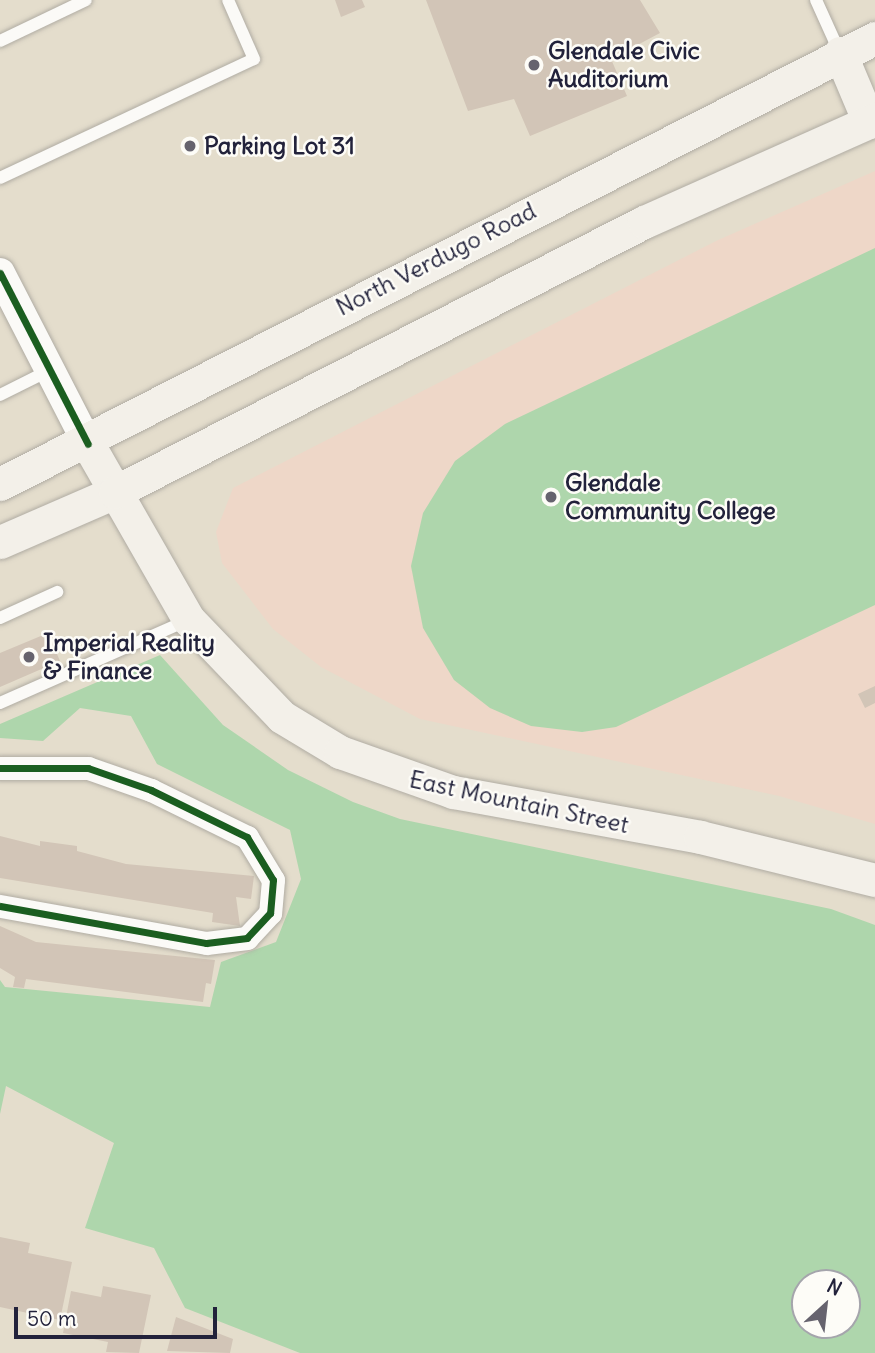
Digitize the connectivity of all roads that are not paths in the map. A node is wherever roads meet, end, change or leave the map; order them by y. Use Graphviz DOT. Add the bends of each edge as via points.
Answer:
graph roads {
  1 [pos="86,0"];
  2 [pos="228,0"];
  3 [pos="816,0"];
  4 [pos="875,38"];
  5 [pos="0,41"];
  6 [pos="839,53"];
  7 [pos="872,120"];
  8 [pos="0,177"];
  9 [pos="3,288"];
  10 [pos="48,371"];
  11 [pos="0,395"];
  12 [pos="88,444"];
  13 [pos="0,484"];
  14 [pos="115,492"];
  15 [pos="0,542"];
  16 [pos="57,592"];
  17 [pos="0,618"];
  18 [pos="189,620"];
  19 [pos="0,703"];
  20 [pos="0,768"];
  21 [pos="875,880"];
  22 [pos="0,906"];
  1 -- 5 [label="lane"];
  2 -- 8 [label="lane" via="254,59"];
  3 -- 6 [label="lane"];
  4 -- 6 [label="main road, North Verdugo Road"];
  6 -- 7 [label="main road"];
  6 -- 12 [label="main road, North Verdugo Road"];
  7 -- 14 [label="main road" via="644,222"];
  9 -- 10 [label="street, East Mountain Street"];
  10 -- 11 [label="lane"];
  10 -- 12 [label="street, East Mountain Street"];
  12 -- 13 [label="main road, North Verdugo Road"];
  12 -- 14 [label="main road, East Mountain Street"];
  14 -- 15 [label="main road"];
  14 -- 18 [label="main road, East Mountain Street"];
  16 -- 17 [label="lane"];
  18 -- 19 [label="lane"];
  18 -- 21 [label="main road, East Mountain Street" via="282,717 396,777 700,836"];
  20 -- 22 [label="street" via="88,768 151,790 247,838 273,880 270,913 247,938 206,943"];
}
